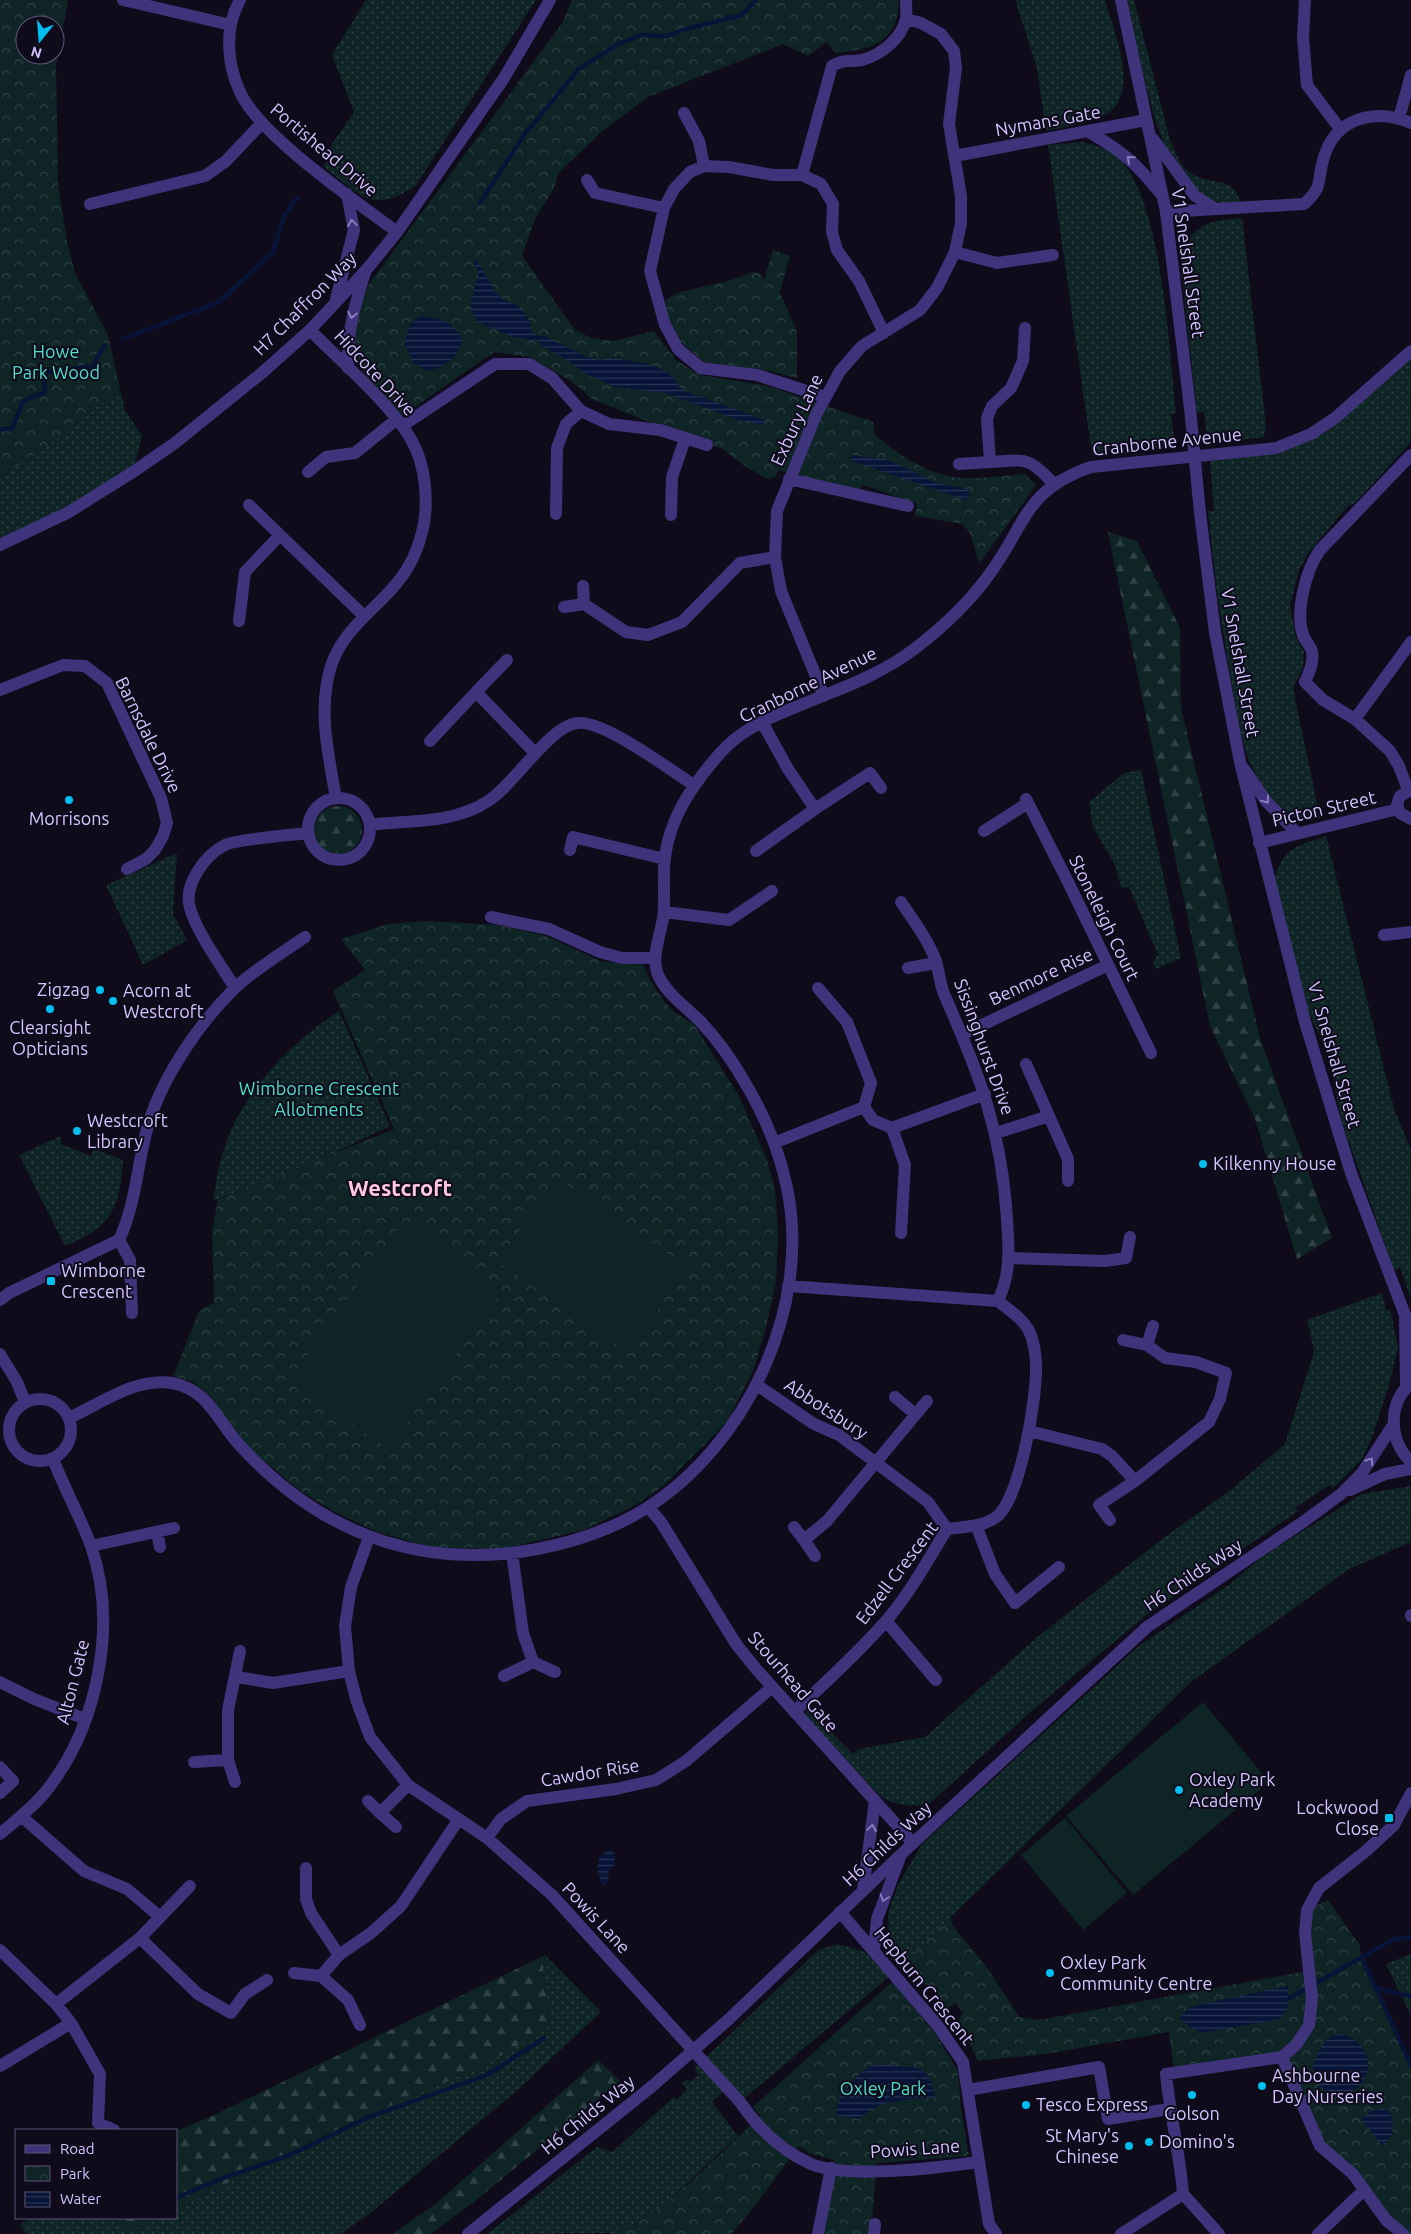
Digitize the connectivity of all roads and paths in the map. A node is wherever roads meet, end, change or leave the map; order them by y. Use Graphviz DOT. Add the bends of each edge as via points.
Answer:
graph roads {
  1 [pos="122,0"];
  2 [pos="240,0"];
  3 [pos="550,0"];
  4 [pos="906,0"];
  5 [pos="1121,0"];
  6 [pos="1305,0"];
  7 [pos="906,19"];
  8 [pos="232,25"];
  9 [pos="1411,75"];
  10 [pos="684,113"];
  11 [pos="1146,120"];
  12 [pos="1405,120"];
  13 [pos="262,123"];
  14 [pos="1340,129"];
  15 [pos="1089,132"];
  16 [pos="1149,133"];
  17 [pos="955,156"];
  18 [pos="704,166"];
  19 [pos="802,175"];
  20 [pos="587,180"];
  21 [pos="347,194"];
  22 [pos="1162,196"];
  23 [pos="90,204"];
  24 [pos="664,208"];
  25 [pos="1216,209"];
  26 [pos="1166,212"];
  27 [pos="396,232"];
  28 [pos="955,252"];
  29 [pos="1053,256"];
  30 [pos="367,269"];
  31 [pos="334,304"];
  32 [pos="1025,328"];
  33 [pos="310,330"];
  34 [pos="884,333"];
  35 [pos="1411,351"];
  36 [pos="348,368"];
  37 [pos="825,397"];
  38 [pos="581,411"];
  39 [pos="400,422"];
  40 [pos="685,439"];
  41 [pos="707,446"];
  42 [pos="1411,456"];
  43 [pos="990,462"];
  44 [pos="959,464"];
  45 [pos="308,472"];
  46 [pos="789,479"];
  47 [pos="1054,484"];
  48 [pos="250,505"];
  49 [pos="908,506"];
  50 [pos="556,514"];
  51 [pos="671,515"];
  52 [pos="280,535"];
  53 [pos="0,545"];
  54 [pos="775,557"];
  55 [pos="583,586"];
  56 [pos="584,604"];
  57 [pos="564,607"];
  58 [pos="363,615"];
  59 [pos="239,620"];
  60 [pos="1411,642"];
  61 [pos="507,660"];
  62 [pos="0,690"];
  63 [pos="476,692"];
  64 [pos="824,696"];
  65 [pos="1355,719"];
  66 [pos="762,722"];
  67 [pos="430,741"];
  68 [pos="535,753"];
  69 [pos="1240,762"];
  70 [pos="694,785"];
  71 [pos="881,788"];
  72 [pos="1409,790"];
  73 [pos="336,798"];
  74 [pos="815,809"];
  75 [pos="1398,809"];
  76 [pos="1411,820"];
  77 [pos="370,825"];
  78 [pos="984,831"];
  79 [pos="308,833"];
  80 [pos="1297,833"];
  81 [pos="1259,843"];
  82 [pos="570,850"];
  83 [pos="756,851"];
  84 [pos="665,859"];
  85 [pos="127,869"];
  86 [pos="772,891"];
  87 [pos="901,902"];
  88 [pos="664,912"];
  89 [pos="491,917"];
  90 [pos="1411,932"];
  91 [pos="1384,935"];
  92 [pos="305,936"];
  93 [pos="654,958"];
  94 [pos="936,963"];
  95 [pos="1108,965"];
  96 [pos="908,968"];
  97 [pos="235,988"];
  98 [pos="818,988"];
  99 [pos="963,1034"];
  100 [pos="1150,1053"];
  101 [pos="1026,1064"];
  102 [pos="985,1094"];
  103 [pos="864,1107"];
  104 [pos="1049,1116"];
  105 [pos="892,1128"];
  106 [pos="996,1133"];
  107 [pos="774,1143"];
  108 [pos="1068,1181"];
  109 [pos="901,1233"];
  110 [pos="1130,1237"];
  111 [pos="119,1240"];
  112 [pos="1009,1258"];
  113 [pos="788,1286"];
  114 [pos="0,1300"];
  115 [pos="998,1301"];
  116 [pos="132,1313"];
  117 [pos="1408,1319"];
  118 [pos="1153,1326"];
  119 [pos="1123,1340"];
  120 [pos="1147,1345"];
  121 [pos="0,1354"];
  122 [pos="757,1385"];
  123 [pos="1409,1385"];
  124 [pos="895,1396"];
  125 [pos="927,1401"];
  126 [pos="25,1402"];
  127 [pos="915,1414"];
  128 [pos="69,1418"];
  129 [pos="1393,1425"];
  130 [pos="1029,1431"];
  131 [pos="12,1446"];
  132 [pos="0,1450"];
  133 [pos="53,1459"];
  134 [pos="1411,1462"];
  135 [pos="875,1463"];
  136 [pos="1411,1469"];
  137 [pos="1135,1481"];
  138 [pos="1341,1494"];
  139 [pos="648,1507"];
  140 [pos="1110,1520"];
  141 [pos="976,1525"];
  142 [pos="794,1527"];
  143 [pos="174,1528"];
  144 [pos="947,1529"];
  145 [pos="157,1532"];
  146 [pos="369,1537"];
  147 [pos="804,1540"];
  148 [pos="91,1546"];
  149 [pos="160,1547"];
  150 [pos="512,1553"];
  151 [pos="815,1556"];
  152 [pos="1059,1567"];
  153 [pos="886,1621"];
  154 [pos="240,1651"];
  155 [pos="533,1662"];
  156 [pos="349,1671"];
  157 [pos="555,1672"];
  158 [pos="504,1676"];
  159 [pos="237,1677"];
  160 [pos="936,1680"];
  161 [pos="0,1682"];
  162 [pos="771,1688"];
  163 [pos="794,1712"];
  164 [pos="85,1719"];
  165 [pos="228,1760"];
  166 [pos="194,1762"];
  167 [pos="0,1767"];
  168 [pos="235,1782"];
  169 [pos="408,1785"];
  170 [pos="0,1793"];
  171 [pos="1411,1793"];
  172 [pos="368,1801"];
  173 [pos="876,1801"];
  174 [pos="380,1813"];
  175 [pos="21,1816"];
  176 [pos="459,1819"];
  177 [pos="396,1827"];
  178 [pos="0,1834"];
  179 [pos="487,1838"];
  180 [pos="912,1843"];
  181 [pos="902,1853"];
  182 [pos="306,1868"];
  183 [pos="190,1886"];
  184 [pos="863,1890"];
  185 [pos="840,1912"];
  186 [pos="160,1916"];
  187 [pos="140,1938"];
  188 [pos="0,1950"];
  189 [pos="874,1951"];
  190 [pos="339,1955"];
  191 [pos="294,1973"];
  192 [pos="321,1976"];
  193 [pos="267,1980"];
  194 [pos="56,2004"];
  195 [pos="71,2023"];
  196 [pos="360,2025"];
  197 [pos="1282,2057"];
  198 [pos="0,2066"];
  199 [pos="968,2090"];
  200 [pos="1169,2109"];
  201 [pos="112,2129"];
  202 [pos="978,2162"];
  203 [pos="831,2168"];
  204 [pos="1364,2190"];
  205 [pos="1183,2194"];
  206 [pos="468,2234"];
  207 [pos="818,2234"];
  208 [pos="996,2234"];
  209 [pos="1121,2234"];
  210 [pos="1219,2234"];
  211 [pos="1318,2234"];
  212 [pos="1403,2234"];
  1 -- 8 [label="street"];
  2 -- 8 [label="street, Portishead Drive"];
  3 -- 27 [label="street, H7 Chaffron Way" via="504,78"];
  4 -- 7 [label="street"];
  5 -- 11 [label="street, V1 Snelshall Street"];
  6 -- 14 [label="street" via="1303,37 1307,85"];
  7 -- 17 [label="street, Exbury Lane" via="942,34 954,51 956,68 949,124"];
  7 -- 19 [label="street" via="898,36 885,50 862,60 839,61 832,66"];
  8 -- 13 [label="street, Portishead Drive" via="228,59 240,94"];
  9 -- 12 [label="street"];
  10 -- 18 [label="street" via="699,141"];
  11 -- 15 [label="street, Nymans Gate"];
  11 -- 16 [label="street, V1 Snelshall Street"];
  12 -- 14 [label="street" via="1378,115 1354,120"];
  13 -- 21 [label="street, Portishead Drive"];
  13 -- 23 [label="street" via="226,161 204,176"];
  14 -- 25 [label="street" via="1324,156 1317,192 1304,204"];
  15 -- 17 [label="street, Nymans Gate"];
  22 -- 15 [label="street, one-way" via="1122,152"];
  16 -- 22 [label="street, V1 Snelshall Street"];
  16 -- 25 [label="street" via="1195,196"];
  17 -- 28 [label="street, Exbury Lane" via="961,223"];
  18 -- 19 [label="street" via="773,175"];
  18 -- 24 [label="street" via="690,172 674,189"];
  19 -- 34 [label="street" via="821,184 833,204 832,232 837,250 859,281"];
  20 -- 24 [label="street" via="595,193"];
  21 -- 27 [label="street, Portishead Drive"];
  31 -- 21 [label="street, one-way" via="354,230"];
  22 -- 26 [label="street, V1 Snelshall Street"];
  24 -- 37 [label="street" via="650,271 665,325 678,349 700,368 757,375"];
  25 -- 26 [label="street"];
  26 -- 69 [label="street, V1 Snelshall Street, bridge" via="1215,632"];
  27 -- 30 [label="street, H7 Chaffron Way"];
  28 -- 29 [label="street" via="997,263"];
  28 -- 34 [label="street, Exbury Lane" via="938,288 920,310"];
  30 -- 31 [label="street, H7 Chaffron Way"];
  30 -- 36 [label="street, one-way" via="354,305 347,339"];
  31 -- 33 [label="street, H7 Chaffron Way"];
  32 -- 43 [label="street" via="1023,361 1011,388 992,406 987,418"];
  33 -- 36 [label="street, Hidcote Drive"];
  33 -- 53 [label="street, H7 Chaffron Way" via="175,443 69,512"];
  34 -- 37 [label="street, Exbury Lane" via="862,346 840,371"];
  35 -- 47 [label="street, Cranborne Avenue" via="1336,418 1311,434 1276,448 1091,467"];
  36 -- 39 [label="street, Hidcote Drive"];
  37 -- 46 [label="street, Exbury Lane"];
  38 -- 39 [label="street" via="552,378 529,364 495,364"];
  38 -- 40 [label="street" via="610,424 660,430"];
  38 -- 50 [label="street" via="566,424 557,448"];
  39 -- 45 [label="street" via="355,453 326,458"];
  39 -- 58 [label="street, Hidcote Drive" via="414,445 423,476 426,507 422,536 397,584"];
  40 -- 41 [label="street"];
  40 -- 51 [label="street" via="672,476"];
  42 -- 65 [label="street" via="1320,550 1312,562 1300,603 1302,634 1312,652 1305,682 1323,700"];
  43 -- 44 [label="street"];
  43 -- 47 [label="street" via="1023,460 1036,464"];
  46 -- 49 [label="street"];
  46 -- 54 [label="street, Exbury Lane" via="777,511"];
  47 -- 64 [label="street, Cranborne Avenue" via="1025,514 991,573 942,628 902,658 867,678"];
  48 -- 52 [label="street"];
  52 -- 58 [label="street"];
  52 -- 59 [label="street" via="245,572"];
  54 -- 56 [label="street" via="740,563 682,622 648,635 626,632"];
  54 -- 64 [label="street, Exbury Lane" via="781,591"];
  55 -- 56 [label="street"];
  56 -- 57 [label="street"];
  58 -- 73 [label="street, Hidcote Drive" via="332,662 323,703"];
  60 -- 65 [label="street"];
  61 -- 63 [label="street"];
  62 -- 85 [label="street, Barnsdale Drive" via="63,665 85,666 108,683 162,798 167,823 155,850"];
  63 -- 67 [label="street"];
  63 -- 68 [label="street"];
  64 -- 66 [label="street, Cranborne Avenue"];
  65 -- 72 [label="street" via="1390,751"];
  66 -- 70 [label="street, Cranborne Avenue" via="729,744"];
  66 -- 74 [label="street"];
  68 -- 70 [label="street" via="561,728 578,723 600,726"];
  68 -- 77 [label="street" via="511,784 487,802 432,820"];
  69 -- 80 [label="street, one-way" via="1266,801"];
  69 -- 81 [label="street, V1 Snelshall Street"];
  70 -- 84 [label="street, Cranborne Avenue" via="674,824"];
  71 -- 74 [label="street" via="870,773"];
  72 -- 75 [label="street" via="1400,796"];
  73 -- 77 [label="street" via="358,804"];
  73 -- 79 [label="street" via="326,800 312,814"];
  74 -- 83 [label="street"];
  75 -- 76 [label="street"];
  75 -- 80 [label="street, Picton Street"];
  77 -- 79 [label="street" via="367,842 348,858 330,858 322,854"];
  78 -- 95 [label="street, Stoneleigh Court" via="1027,801"];
  79 -- 97 [label="street" via="226,844 206,858 192,879 189,906 210,949"];
  80 -- 81 [label="street, Picton Street"];
  81 -- 117 [label="street, V1 Snelshall Street" via="1305,1022 1352,1173"];
  82 -- 84 [label="street" via="573,837"];
  84 -- 88 [label="street, Cranborne Avenue"];
  86 -- 88 [label="street" via="729,920"];
  87 -- 94 [label="street, Sissinghurst Drive" via="929,945"];
  88 -- 93 [label="street, Cranborne Avenue"];
  89 -- 93 [label="street" via="549,929 600,952 622,958"];
  90 -- 91 [label="street"];
  92 -- 97 [label="street"];
  93 -- 107 [label="street" via="658,976 728,1055 747,1085"];
  94 -- 96 [label="street"];
  94 -- 99 [label="street, Sissinghurst Drive" via="943,992"];
  95 -- 99 [label="street, Benmore Rise"];
  95 -- 100 [label="street, Stoneleigh Court"];
  97 -- 111 [label="street" via="202,1027 154,1106 129,1218"];
  98 -- 103 [label="street" via="847,1022 871,1083"];
  99 -- 102 [label="street, Sissinghurst Drive"];
  101 -- 104 [label="street"];
  102 -- 105 [label="street"];
  102 -- 106 [label="street, Sissinghurst Drive"];
  103 -- 105 [label="street" via="873,1120"];
  103 -- 107 [label="street"];
  104 -- 106 [label="street"];
  104 -- 108 [label="street" via="1068,1159"];
  105 -- 109 [label="street" via="905,1165"];
  106 -- 112 [label="street, Sissinghurst Drive" via="1005,1188"];
  107 -- 113 [label="street" via="787,1187 791,1225"];
  110 -- 112 [label="street" via="1126,1258 1105,1261"];
  111 -- 114 [label="street"];
  111 -- 116 [label="street" via="130,1260"];
  112 -- 115 [label="street, Sissinghurst Drive" via="1006,1284"];
  113 -- 115 [label="street"];
  113 -- 122 [label="street" via="776,1337"];
  115 -- 130 [label="street, Edzell Crescent" via="1030,1332 1037,1366"];
  117 -- 123 [label="street, V1 Snelshall Street"];
  118 -- 120 [label="street"];
  119 -- 120 [label="street"];
  120 -- 137 [label="street" via="1165,1358 1196,1362 1226,1373 1220,1399 1209,1422"];
  121 -- 126 [label="street"];
  122 -- 135 [label="street, Abbotsbury" via="814,1424 839,1435"];
  122 -- 139 [label="street" via="722,1439 696,1468"];
  123 -- 129 [label="street, H6 Childs Way" via="1394,1411"];
  124 -- 127 [label="street"];
  125 -- 127 [label="street, Abbotsbury"];
  126 -- 128 [label="street" via="46,1399 63,1409"];
  126 -- 131 [label="street" via="10,1421 8,1430"];
  127 -- 135 [label="street, Abbotsbury"];
  128 -- 133 [label="street" via="71,1437 67,1446"];
  128 -- 146 [label="street" via="147,1383 169,1382 192,1389 206,1399 235,1440 285,1488 316,1511"];
  129 -- 134 [label="street" via="1397,1441"];
  138 -- 129 [label="street, H6 Childs Way, one-way" via="1362,1473"];
  130 -- 137 [label="street" via="1102,1449"];
  130 -- 141 [label="street, Edzell Crescent" via="1011,1498 996,1518"];
  131 -- 132 [label="street"];
  131 -- 133 [label="street" via="26,1458 44,1462"];
  133 -- 148 [label="street, Alton Gate"];
  135 -- 144 [label="street, Abbotsbury" via="928,1502"];
  135 -- 147 [label="street, Abbotsbury" via="827,1521"];
  136 -- 138 [label="street, H6 Childs Way" via="1385,1474"];
  137 -- 140 [label="street" via="1099,1506"];
  138 -- 180 [label="street, H6 Childs Way" via="1147,1627"];
  139 -- 150 [label="street" via="595,1533 554,1546"];
  139 -- 162 [label="street, Stourhead Gate" via="661,1522 736,1644"];
  141 -- 144 [label="street, Edzell Crescent"];
  141 -- 152 [label="street" via="995,1574 1015,1603"];
  142 -- 147 [label="street"];
  143 -- 145 [label="street"];
  144 -- 153 [label="street, Edzell Crescent"];
  145 -- 148 [label="street"];
  145 -- 149 [label="street"];
  146 -- 150 [label="street" via="405,1549 448,1556"];
  146 -- 156 [label="street, Powis Lane" via="351,1587 345,1626"];
  147 -- 151 [label="street"];
  148 -- 164 [label="street, Alton Gate" via="100,1584 103,1637"];
  150 -- 155 [label="street" via="523,1633"];
  153 -- 160 [label="street"];
  153 -- 163 [label="street, Edzell Crescent" via="837,1673"];
  154 -- 159 [label="street"];
  155 -- 157 [label="street"];
  155 -- 158 [label="street"];
  156 -- 159 [label="street" via="273,1683"];
  156 -- 169 [label="street, Powis Lane" via="356,1702 370,1738"];
  159 -- 165 [label="street" via="228,1710"];
  161 -- 164 [label="street"];
  162 -- 163 [label="street, Stourhead Gate"];
  162 -- 179 [label="street, Cawdor Rise" via="686,1761 656,1780 527,1801 501,1819"];
  163 -- 173 [label="street, Stourhead Gate"];
  164 -- 175 [label="street, Alton Gate" via="68,1759 47,1791"];
  165 -- 166 [label="street"];
  165 -- 168 [label="street"];
  167 -- 170 [label="street" via="13,1781"];
  169 -- 174 [label="street"];
  169 -- 176 [label="street, Powis Lane"];
  171 -- 197 [label="street" via="1394,1825 1366,1852 1319,1888 1307,1910 1305,1933 1312,1998 1309,2025 1296,2045"];
  172 -- 174 [label="street"];
  173 -- 180 [label="street, Stourhead Gate"];
  184 -- 173 [label="street, one-way"];
  174 -- 177 [label="street"];
  175 -- 178 [label="street, Alton Gate"];
  175 -- 186 [label="street" via="84,1871 127,1889"];
  176 -- 179 [label="street, Powis Lane"];
  176 -- 190 [label="street" via="401,1906 371,1934"];
  179 -- 203 [label="street, Powis Lane" via="552,1895 740,2102 757,2126 812,2164"];
  180 -- 181 [label="street, H6 Childs Way"];
  181 -- 184 [label="street, H6 Childs Way"];
  181 -- 189 [label="street, one-way" via="877,1919"];
  182 -- 190 [label="street" via="306,1899"];
  183 -- 186 [label="street"];
  184 -- 185 [label="street, H6 Childs Way"];
  185 -- 189 [label="street, Hepburn Crescent"];
  185 -- 206 [label="street, H6 Childs Way, bridge" via="728,2020 650,2088"];
  186 -- 187 [label="street"];
  187 -- 193 [label="street" via="198,1994 231,2013 245,1994"];
  187 -- 194 [label="street"];
  188 -- 194 [label="street"];
  189 -- 199 [label="street, Hepburn Crescent" via="938,2026 963,2062"];
  190 -- 192 [label="street"];
  191 -- 192 [label="street"];
  192 -- 196 [label="street" via="348,2000"];
  194 -- 195 [label="street"];
  195 -- 198 [label="street"];
  195 -- 201 [label="street" via="100,2074 98,2123"];
  197 -- 200 [label="street" via="1166,2074"];
  197 -- 204 [label="street" via="1320,2146 1353,2174"];
  199 -- 200 [label="street" via="1099,2067 1108,2119"];
  199 -- 202 [label="street, Hepburn Crescent"];
  200 -- 205 [label="street"];
  202 -- 203 [label="street, Powis Lane" via="871,2171"];
  202 -- 208 [label="street, Hepburn Crescent" via="989,2224"];
  203 -- 207 [label="street"];
  204 -- 211 [label="street"];
  204 -- 212 [label="street" via="1386,2220"];
  205 -- 209 [label="street"];
  205 -- 210 [label="street"];
}
